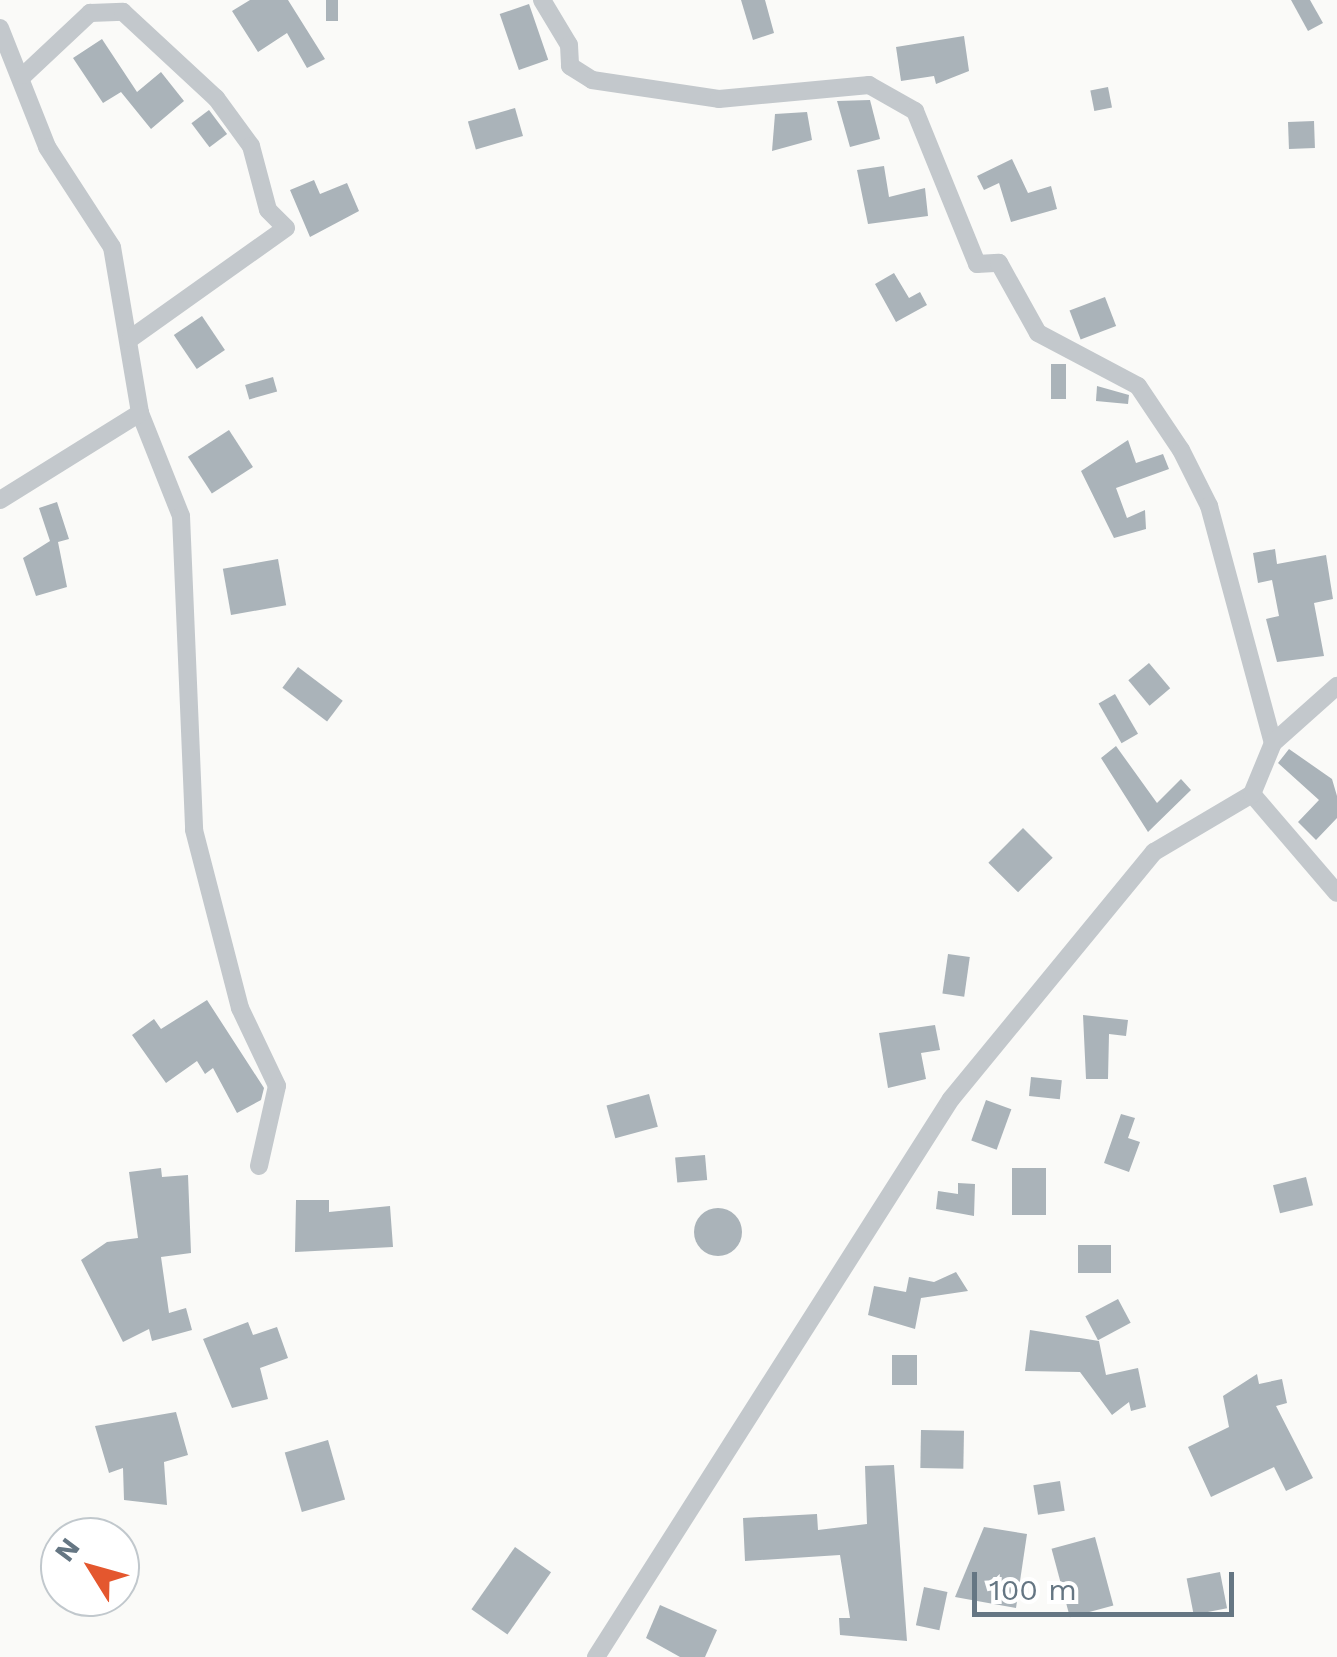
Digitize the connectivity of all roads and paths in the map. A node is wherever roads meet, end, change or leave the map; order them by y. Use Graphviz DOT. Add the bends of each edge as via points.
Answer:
graph roads {
  1 [pos="542,0"];
  2 [pos="0,28"];
  3 [pos="24,74"];
  4 [pos="131,338"];
  5 [pos="140,413"];
  6 [pos="0,500"];
  7 [pos="1337,686"];
  8 [pos="1273,743"];
  9 [pos="1252,794"];
  10 [pos="1337,894"];
  11 [pos="259,1166"];
  12 [pos="596,1657"];
  1 -- 8 [label="street" via="569,45 570,66 592,80 719,99 869,84 915,111 977,264 999,263 1038,333 1138,386 1181,450 1209,506"];
  2 -- 3 [label="street"];
  3 -- 4 [label="street" via="47,147 112,247"];
  3 -- 4 [label="street" via="90,13 122,12 216,98 251,146 268,210 286,228"];
  4 -- 5 [label="street"];
  5 -- 6 [label="street"];
  5 -- 11 [label="street" via="181,516 194,830 240,1008 276,1086"];
  7 -- 8 [label="street"];
  8 -- 9 [label="street"];
  9 -- 10 [label="street"];
  9 -- 12 [label="street" via="1154,852 952,1099"];
}
